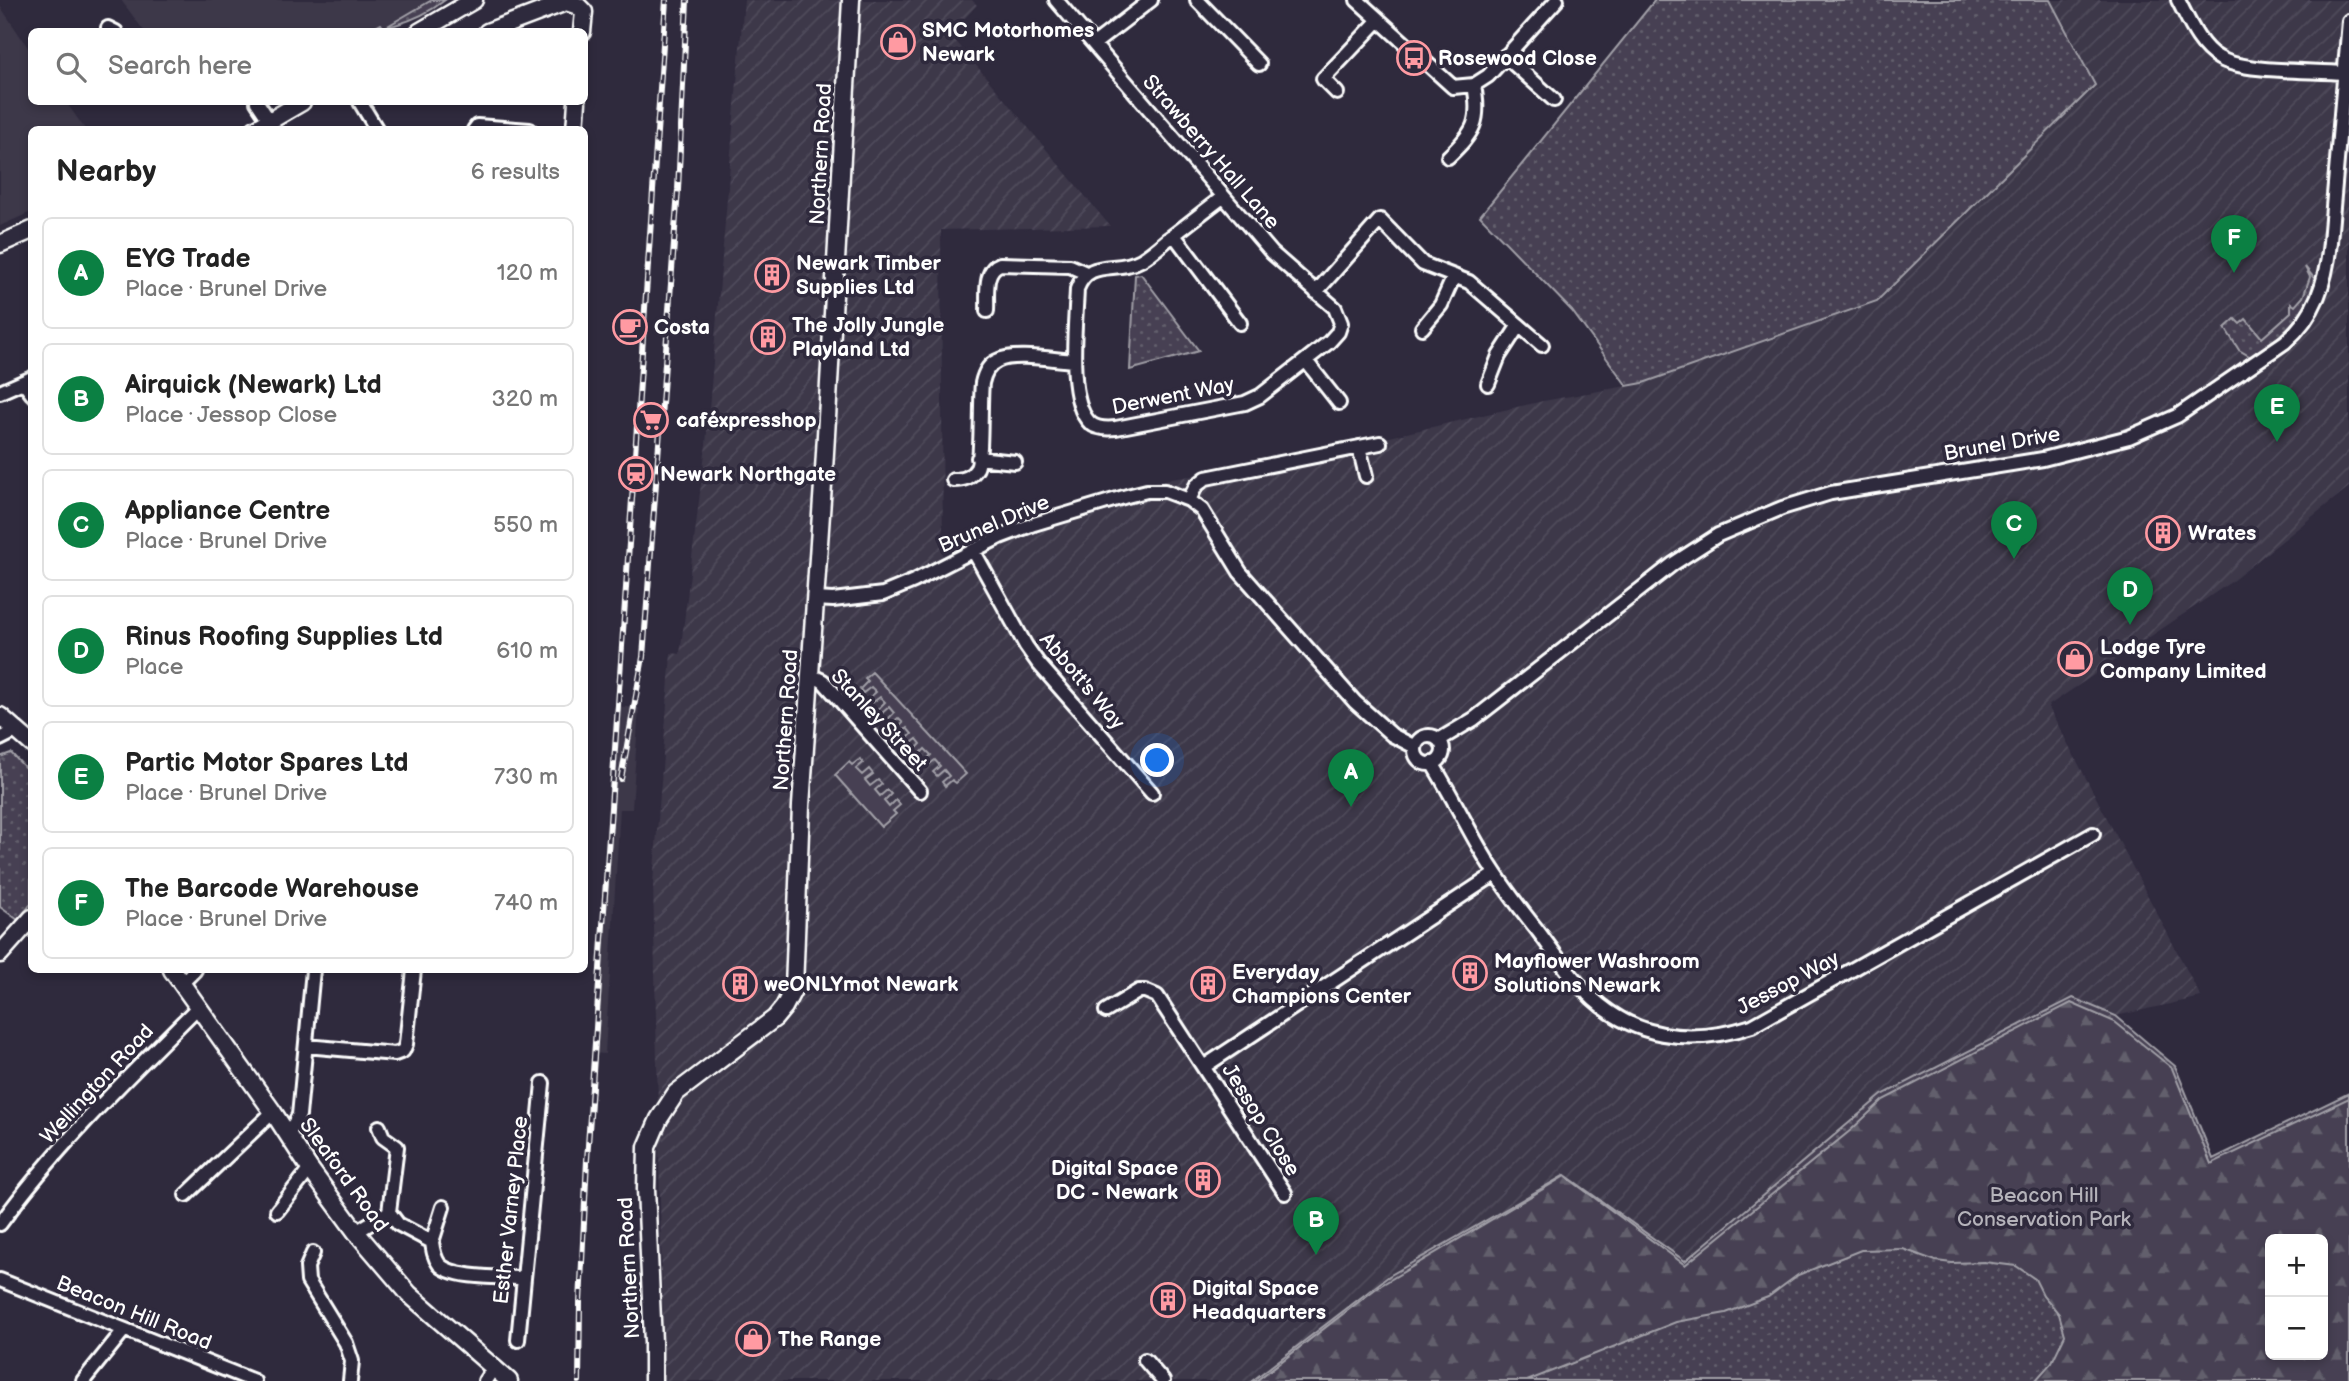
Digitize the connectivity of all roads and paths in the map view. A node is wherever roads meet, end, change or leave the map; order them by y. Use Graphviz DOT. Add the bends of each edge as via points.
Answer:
graph roads {
  1 [pos="472,0"];
  2 [pos="851,0"];
  3 [pos="1056,0"];
  4 [pos="1152,0"];
  5 [pos="1196,0"];
  6 [pos="1357,0"];
  7 [pos="1557,0"];
  8 [pos="2178,0"];
  9 [pos="1378,21"];
  10 [pos="2349,21"];
  11 [pos="426,28"];
  12 [pos="497,28"];
  13 [pos="582,28"];
  14 [pos="1094,44"];
  15 [pos="1505,56"];
  16 [pos="1259,64"];
  17 [pos="2344,73"];
  18 [pos="1474,85"];
  19 [pos="1337,93"];
  20 [pos="1554,100"];
  21 [pos="259,105"];
  22 [pos="296,105"];
  23 [pos="362,105"];
  24 [pos="577,105"];
  25 [pos="269,120"];
  26 [pos="260,126"];
  27 [pos="375,126"];
  28 [pos="477,126"];
  29 [pos="495,126"];
  30 [pos="575,126"];
  31 [pos="1448,157"];
  32 [pos="1223,197"];
  33 [pos="28,232"];
  34 [pos="1174,235"];
  35 [pos="0,244"];
  36 [pos="1086,273"];
  37 [pos="1454,276"];
  38 [pos="1316,292"];
  39 [pos="987,311"];
  40 [pos="1240,323"];
  41 [pos="1341,323"];
  42 [pos="1519,325"];
  43 [pos="1422,328"];
  44 [pos="1542,345"];
  45 [pos="1074,361"];
  46 [pos="1306,361"];
  47 [pos="27,380"];
  48 [pos="1488,384"];
  49 [pos="0,392"];
  50 [pos="1339,403"];
  51 [pos="1380,443"];
  52 [pos="1359,447"];
  53 [pos="978,458"];
  54 [pos="1015,462"];
  55 [pos="1366,476"];
  56 [pos="953,480"];
  57 [pos="1189,500"];
  58 [pos="973,550"];
  59 [pos="815,599"];
  60 [pos="810,675"];
  61 [pos="0,716"];
  62 [pos="25,727"];
  63 [pos="0,739"];
  64 [pos="1439,740"];
  65 [pos="1415,747"];
  66 [pos="1432,763"];
  67 [pos="920,791"];
  68 [pos="1152,793"];
  69 [pos="2093,834"];
  70 [pos="1495,874"];
  71 [pos="28,922"];
  72 [pos="0,954"];
  73 [pos="174,973"];
  74 [pos="192,973"];
  75 [pos="313,973"];
  76 [pos="414,973"];
  77 [pos="182,984"];
  78 [pos="199,1006"];
  79 [pos="1106,1011"];
  80 [pos="306,1046"];
  81 [pos="1205,1066"];
  82 [pos="543,1083"];
  83 [pos="273,1112"];
  84 [pos="379,1127"];
  85 [pos="288,1135"];
  86 [pos="310,1169"];
  87 [pos="1285,1194"];
  88 [pos="186,1195"];
  89 [pos="443,1207"];
  90 [pos="277,1211"];
  91 [pos="389,1212"];
  92 [pos="0,1224"];
  93 [pos="356,1231"];
  94 [pos="432,1242"];
  95 [pos="313,1253"];
  96 [pos="523,1278"];
  97 [pos="0,1280"];
  98 [pos="124,1330"];
  99 [pos="518,1340"];
  100 [pos="1144,1360"];
  101 [pos="489,1375"];
  102 [pos="83,1381"];
  103 [pos="254,1381"];
  104 [pos="350,1381"];
  105 [pos="509,1381"];
  106 [pos="653,1381"];
  107 [pos="1163,1381"];
  1 -- 11 [label="street"];
  2 -- 59 [label="street, Northern Road"];
  3 -- 14 [label="street, Strawberry Hall Lane"];
  4 -- 14 [label="street"];
  5 -- 16 [label="street"];
  6 -- 9 [label="street"];
  7 -- 15 [label="street"];
  8 -- 17 [label="street" via="2217,58 2242,67"];
  9 -- 18 [label="street" via="1453,87"];
  9 -- 19 [label="street" via="1323,79"];
  10 -- 17 [label="street, Brunel Drive"];
  12 -- 13 [label="street" via="566,2 584,12"];
  14 -- 32 [label="street, Strawberry Hall Lane"];
  15 -- 18 [label="street"];
  15 -- 20 [label="street"];
  17 -- 64 [label="street, Brunel Drive" via="2326,275 2315,306 2299,330 2271,354 2170,420 2129,437 2043,458 1831,493 1728,530 1673,564 1474,719"];
  18 -- 31 [label="street" via="1476,125"];
  21 -- 25 [label="street"];
  22 -- 25 [label="street"];
  23 -- 27 [label="street"];
  24 -- 30 [label="street"];
  25 -- 26 [label="street"];
  28 -- 29 [label="street"];
  32 -- 34 [label="street"];
  32 -- 38 [label="street, Strawberry Hall Lane" via="1272,253"];
  33 -- 35 [label="street"];
  34 -- 36 [label="street" via="1141,261"];
  34 -- 40 [label="street"];
  36 -- 39 [label="street" via="1070,266 993,266"];
  36 -- 45 [label="street, Derwent Way" via="1077,289"];
  37 -- 38 [label="street" via="1423,264 1380,220"];
  37 -- 42 [label="street" via="1469,282"];
  37 -- 43 [label="street" via="1441,304"];
  38 -- 41 [label="street, Strawberry Hall Lane" via="1335,308"];
  41 -- 46 [label="street, Derwent Way" via="1329,342"];
  42 -- 44 [label="street"];
  42 -- 48 [label="street"];
  45 -- 46 [label="street, Derwent Way" via="1082,411 1095,427 1109,429 1245,403"];
  45 -- 53 [label="street" via="1015,357 991,365 982,383"];
  46 -- 50 [label="street"];
  47 -- 49 [label="street"];
  51 -- 52 [label="street"];
  52 -- 55 [label="street"];
  52 -- 57 [label="street" via="1206,478"];
  53 -- 54 [label="street"];
  53 -- 56 [label="street" via="968,477"];
  57 -- 58 [label="street, Brunel Drive" via="1165,491 1147,491 1054,517"];
  57 -- 65 [label="street" via="1208,518 1240,572 1355,702 1392,735"];
  58 -- 59 [label="street, Brunel Drive" via="883,594"];
  58 -- 68 [label="street, Abbott's Way" via="1038,663"];
  59 -- 60 [label="street, Northern Road"];
  60 -- 67 [label="street, Stanley Street" via="823,681"];
  60 -- 106 [label="street, Northern Road" via="792,995 775,1018 676,1093 648,1147"];
  61 -- 62 [label="street"];
  62 -- 63 [label="street"];
  64 -- 65 [label="street" via="1426,736"];
  64 -- 66 [label="street" via="1441,756"];
  65 -- 66 [label="street" via="1419,760"];
  66 -- 70 [label="street, Jessop Way"];
  69 -- 70 [label="street, Jessop Way" via="1774,1016 1728,1034 1702,1038 1650,1032 1593,998"];
  70 -- 81 [label="street, Jessop Close"];
  71 -- 72 [label="street"];
  73 -- 77 [label="street, Sleaford Road"];
  74 -- 77 [label="street"];
  75 -- 80 [label="street"];
  76 -- 80 [label="street" via="403,1051"];
  77 -- 78 [label="street, Sleaford Road"];
  78 -- 83 [label="street, Sleaford Road"];
  78 -- 92 [label="street, Wellington Road" via="101,1103"];
  79 -- 81 [label="street, Jessop Close" via="1131,994 1152,992"];
  80 -- 85 [label="street" via="299,1115"];
  81 -- 87 [label="street, Jessop Close"];
  82 -- 96 [label="street, Esther Varney Place"];
  83 -- 85 [label="street, Sleaford Road"];
  83 -- 88 [label="street"];
  84 -- 91 [label="street" via="383,1137 397,1147"];
  85 -- 86 [label="street, Sleaford Road"];
  86 -- 90 [label="street"];
  86 -- 93 [label="street, Sleaford Road"];
  89 -- 94 [label="street"];
  91 -- 93 [label="street"];
  91 -- 94 [label="street" via="398,1224"];
  93 -- 101 [label="street, Sleaford Road"];
  94 -- 96 [label="street" via="441,1266 461,1274"];
  95 -- 104 [label="street" via="307,1267 308,1282 346,1343 352,1361"];
  96 -- 99 [label="street, Esther Varney Place"];
  97 -- 98 [label="street, Beacon Hill Road"];
  98 -- 102 [label="street"];
  98 -- 103 [label="street, Beacon Hill Road"];
  100 -- 107 [label="street"];
  101 -- 105 [label="street, Sleaford Road"];
}
